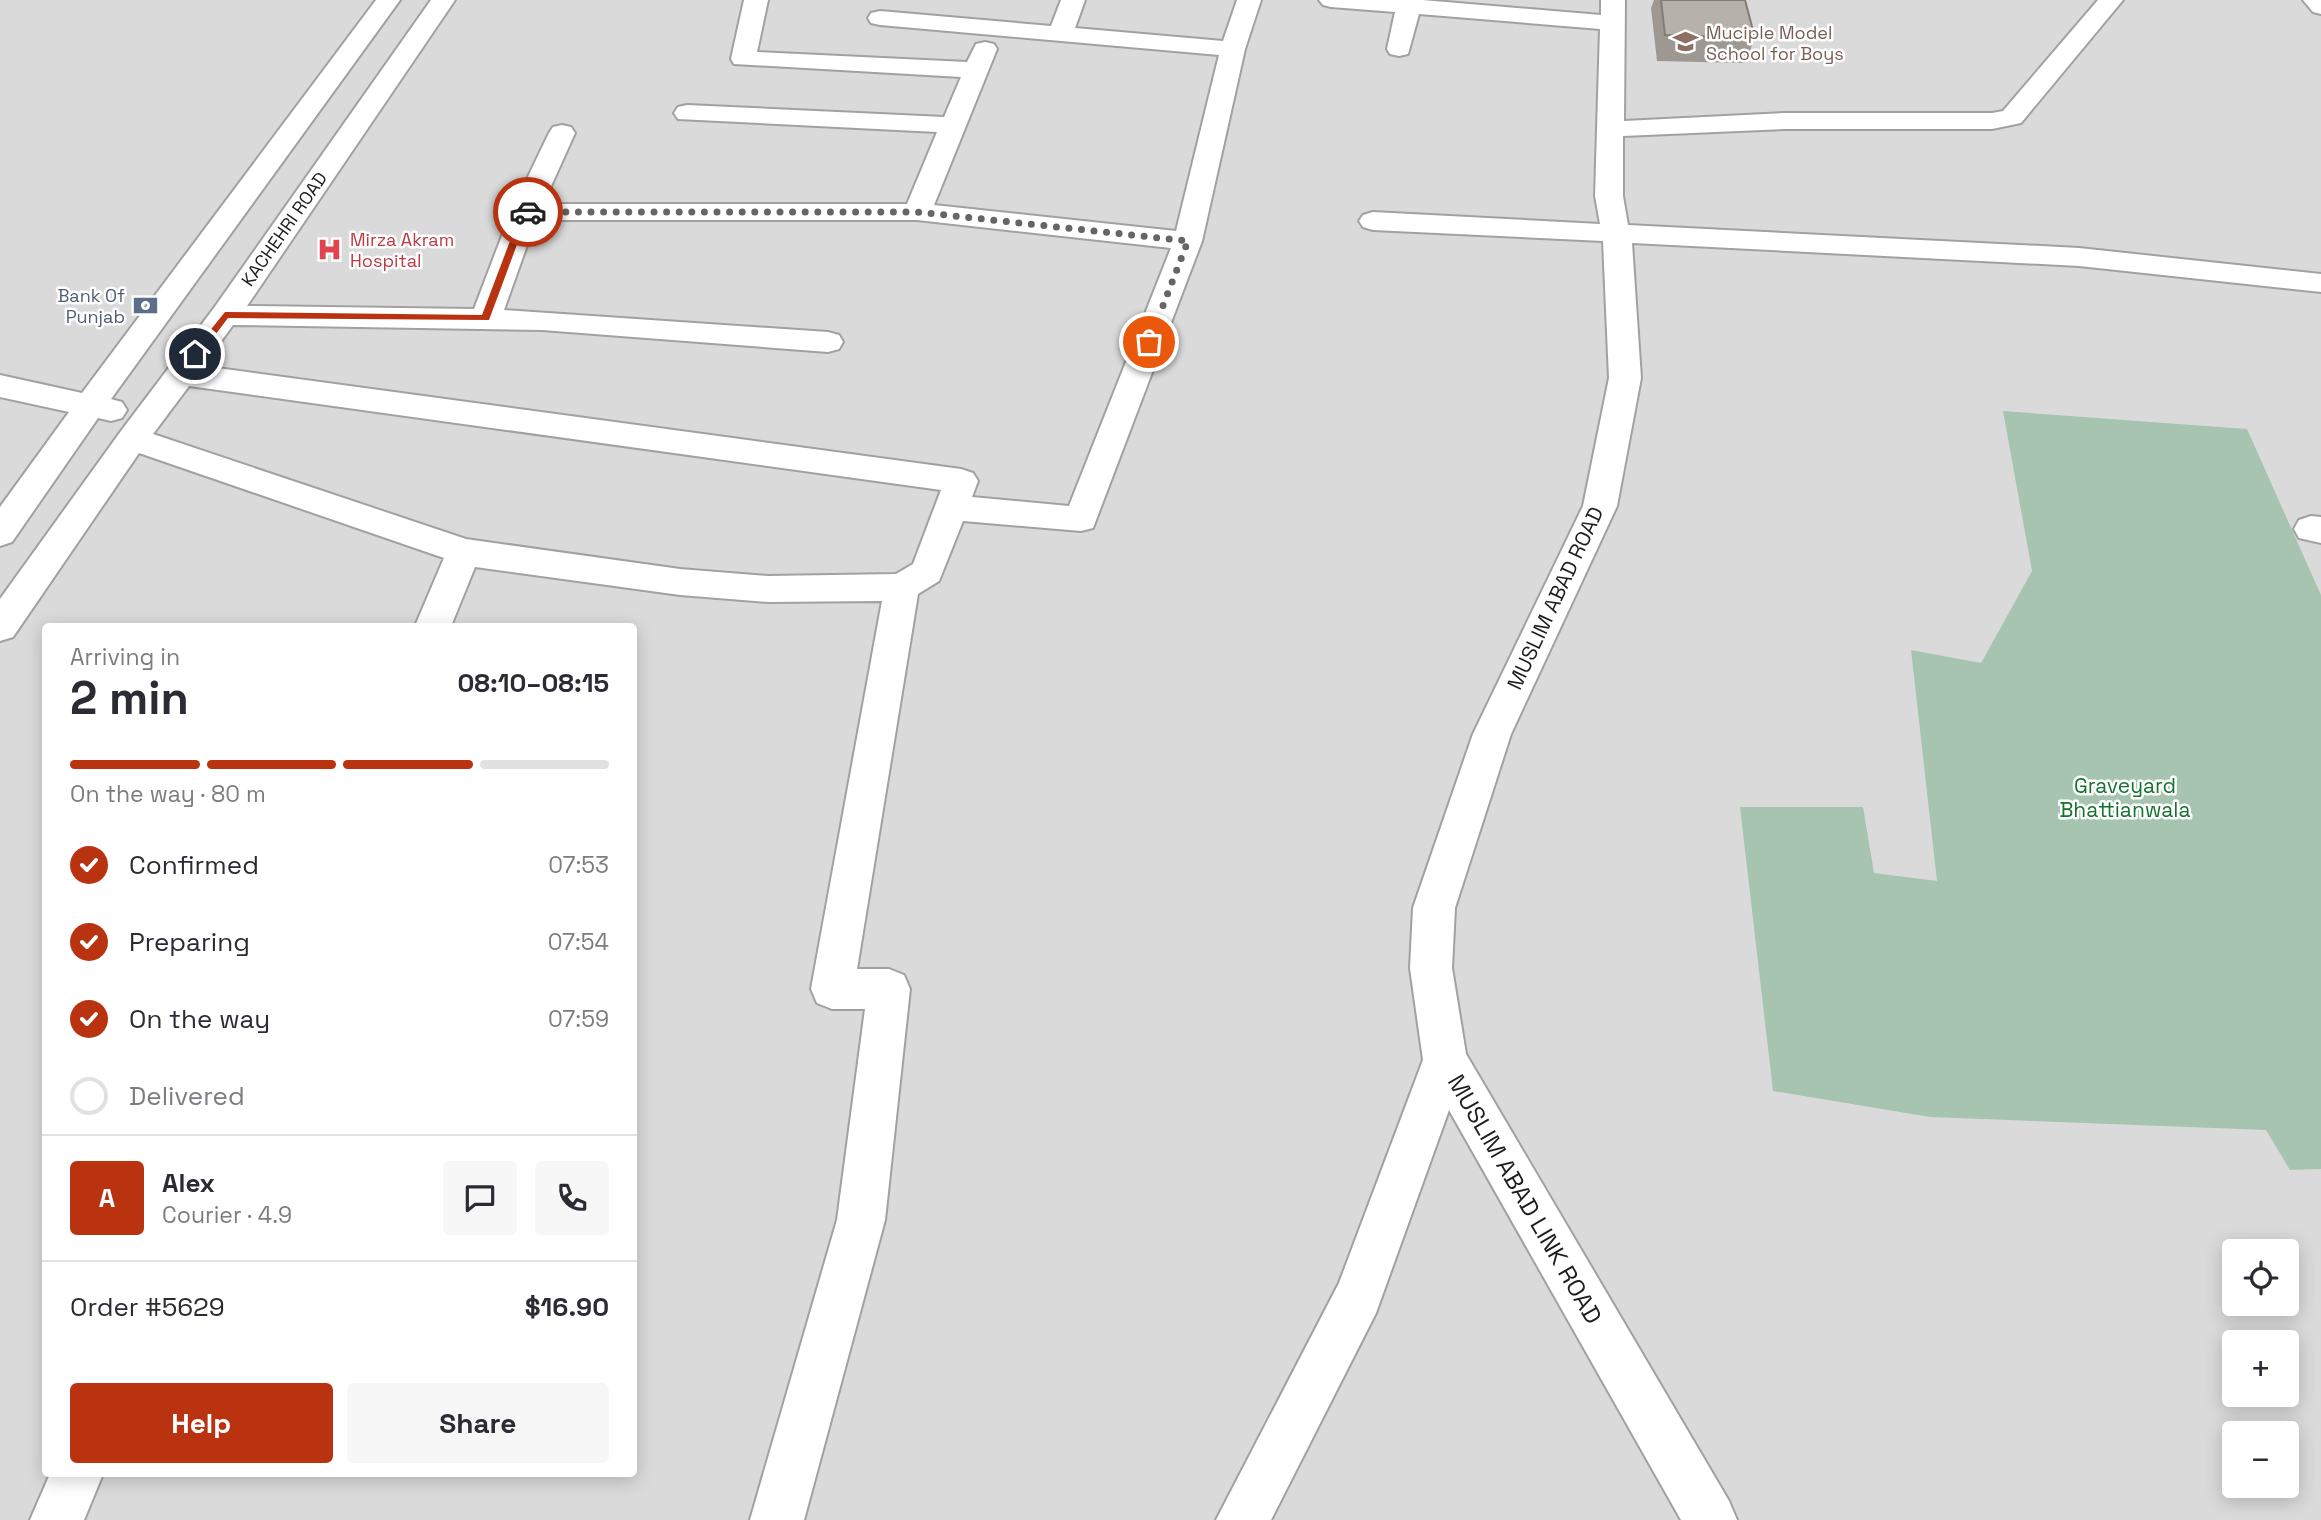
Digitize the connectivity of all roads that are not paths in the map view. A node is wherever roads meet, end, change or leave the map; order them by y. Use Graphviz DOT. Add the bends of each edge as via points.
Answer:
graph roads {
  1 [pos="756,0"];
  2 [pos="1073,0"];
  3 [pos="1249,0"];
  4 [pos="1331,0"];
  5 [pos="2111,0"];
  6 [pos="2315,0"];
  7 [pos="1410,3"];
  8 [pos="2321,7"];
  9 [pos="380,11"];
  10 [pos="435,12"];
  11 [pos="1613,12"];
  12 [pos="880,19"];
  13 [pos="994,28"];
  14 [pos="1060,34"];
  15 [pos="1233,49"];
  16 [pos="1399,49"];
  17 [pos="976,70"];
  18 [pos="687,113"];
  19 [pos="952,125"];
  20 [pos="1611,129"];
  21 [pos="562,133"];
  22 [pos="525,212"];
  23 [pos="917,212"];
  24 [pos="1374,221"];
  25 [pos="1616,233"];
  26 [pos="1188,241"];
  27 [pos="2321,283"];
  28 [pos="225,315"];
  29 [pos="486,318"];
  30 [pos="828,342"];
  31 [pos="181,374"];
  32 [pos="0,386"];
  33 [pos="90,405"];
  34 [pos="139,429"];
  35 [pos="952,508"];
  36 [pos="0,533"];
  37 [pos="464,552"];
  38 [pos="901,587"];
  39 [pos="434,623"];
  40 [pos="0,626"];
  41 [pos="1445,1060"];
  42 [pos="76,1477"];
  43 [pos="57,1520"];
  44 [pos="777,1520"];
  45 [pos="1243,1520"];
  46 [pos="1710,1520"];
  1 -- 17 [label="street" via="743,59"];
  2 -- 14 [label="street"];
  3 -- 15 [label="street"];
  4 -- 7 [label="street"];
  5 -- 20 [label="street" via="2012,117"];
  6 -- 8 [label="street"];
  7 -- 11 [label="street"];
  7 -- 16 [label="street"];
  9 -- 10 [label="street"];
  9 -- 33 [label="street"];
  10 -- 28 [label="street, KACHEHRI ROAD"];
  11 -- 20 [label="street, MUSLIM ABAD ROAD"];
  12 -- 13 [label="street"];
  13 -- 14 [label="street"];
  13 -- 17 [label="street"];
  14 -- 15 [label="street"];
  15 -- 26 [label="street"];
  17 -- 19 [label="street"];
  18 -- 19 [label="street"];
  19 -- 23 [label="street"];
  20 -- 25 [label="street, MUSLIM ABAD ROAD" via="1609,196"];
  21 -- 22 [label="street"];
  22 -- 23 [label="street"];
  22 -- 29 [label="street"];
  23 -- 26 [label="street"];
  24 -- 25 [label="street"];
  25 -- 27 [label="street" via="2079,257"];
  25 -- 41 [label="street, MUSLIM ABAD ROAD" via="1625,378 1600,506 1492,734 1434,908 1431,968"];
  26 -- 35 [label="street" via="1081,519"];
  28 -- 29 [label="street"];
  28 -- 31 [label="street, KACHEHRI ROAD"];
  29 -- 30 [label="street"];
  31 -- 34 [label="street, KACHEHRI ROAD"];
  31 -- 35 [label="street" via="961,481"];
  32 -- 33 [label="street"];
  33 -- 34 [label="street"];
  33 -- 36 [label="street"];
  34 -- 37 [label="street"];
  34 -- 40 [label="street, KACHEHRI ROAD"];
  35 -- 38 [label="street" via="927,572"];
  37 -- 38 [label="street" via="680,582 768,589"];
  37 -- 39 [label="street"];
  38 -- 44 [label="street" via="832,989 889,989 861,1220"];
  41 -- 45 [label="street, MUSLIM ABAD LINK ROAD" via="1359,1296"];
  41 -- 46 [label="street, MUSLIM ABAD LINK ROAD"];
  42 -- 43 [label="street"];
}
